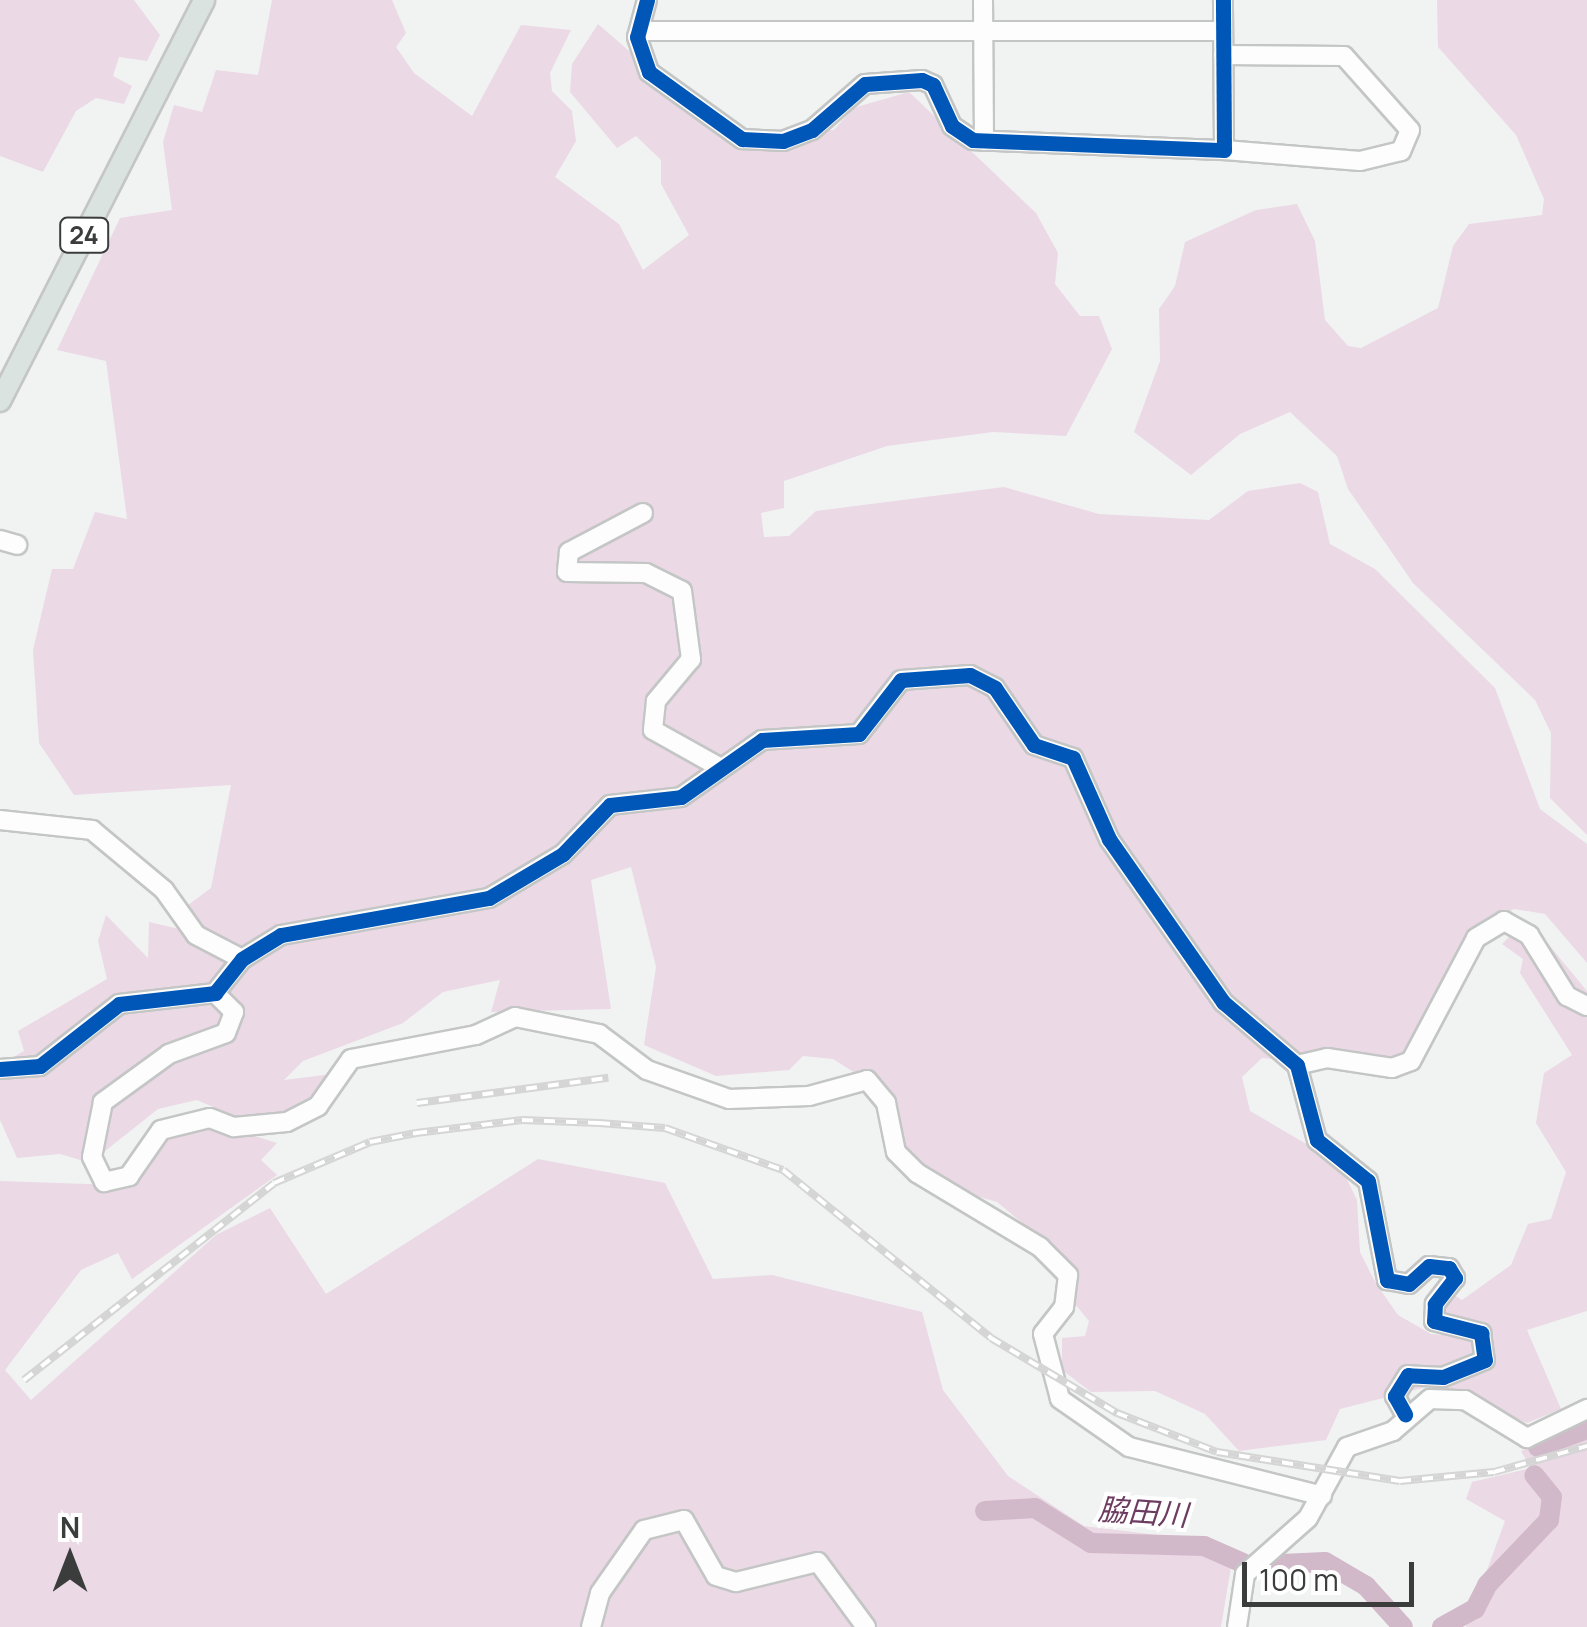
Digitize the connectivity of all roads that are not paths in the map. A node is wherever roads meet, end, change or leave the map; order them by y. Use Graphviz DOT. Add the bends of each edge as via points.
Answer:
graph roads {
  1 [pos="204,0"];
  2 [pos="647,0"];
  3 [pos="983,0"];
  4 [pos="1223,0"];
  5 [pos="641,31"];
  6 [pos="983,31"];
  7 [pos="1223,31"];
  8 [pos="1224,56"];
  9 [pos="984,141"];
  10 [pos="1224,150"];
  11 [pos="0,400"];
  12 [pos="642,513"];
  13 [pos="721,768"];
  14 [pos="0,820"];
  15 [pos="242,959"];
  16 [pos="215,994"];
  17 [pos="1587,1006"];
  18 [pos="1296,1065"];
  19 [pos="0,1069"];
  20 [pos="1587,1408"];
  21 [pos="1405,1414"];
  22 [pos="1322,1496"];
  23 [pos="591,1627"];
  24 [pos="866,1627"];
  25 [pos="1237,1627"];
  1 -- 11 [label="main road, 24"];
  2 -- 5 [label="street"];
  3 -- 6 [label="street"];
  4 -- 7 [label="street"];
  5 -- 6 [label="street"];
  5 -- 9 [label="street" via="638,50 649,72 742,140 783,141 812,130 865,84 922,80 932,85 952,126"];
  6 -- 7 [label="street"];
  6 -- 9 [label="street"];
  7 -- 8 [label="street"];
  8 -- 10 [label="street"];
  8 -- 10 [label="street" via="1344,56 1410,130 1400,151 1360,160"];
  9 -- 10 [label="street"];
  12 -- 13 [label="street" via="582,541 564,557 566,572 646,574 682,592 691,659 656,700 653,730"];
  13 -- 15 [label="street" via="681,797 610,805 563,854 489,898 281,936"];
  13 -- 18 [label="street" via="762,740 859,734 901,680 943,674 984,680 1023,735 1072,758 1110,839 1223,1002"];
  14 -- 15 [label="street" via="92,830 164,890 196,935"];
  15 -- 16 [label="street"];
  16 -- 19 [label="street" via="119,1004 40,1066"];
  16 -- 22 [label="street" via="234,1012 226,1033 169,1054 102,1102 92,1158 104,1182 128,1176 161,1130 210,1118 234,1127 287,1122 318,1106 351,1059 454,1041 516,1017 599,1034 647,1070 729,1099 808,1096 867,1080 886,1102 896,1152 917,1173 1040,1247 1068,1275 1064,1307 1044,1334 1060,1398 1128,1447"];
  17 -- 18 [label="street" via="1567,996 1530,935 1504,921 1476,938 1411,1061 1392,1068 1327,1058"];
  18 -- 21 [label="street" via="1317,1140 1368,1180 1387,1280 1409,1284 1429,1266 1449,1268 1455,1278 1435,1304 1434,1321 1486,1340 1474,1370 1401,1380 1395,1396"];
  20 -- 21 [label="street" via="1527,1438 1465,1400 1430,1399"];
  21 -- 22 [label="street" via="1393,1431 1347,1447 1333,1461"];
  22 -- 25 [label="street" via="1289,1539 1246,1574"];
  23 -- 24 [label="street" via="600,1593 644,1530 684,1520 716,1576 736,1582 818,1562"];
}
